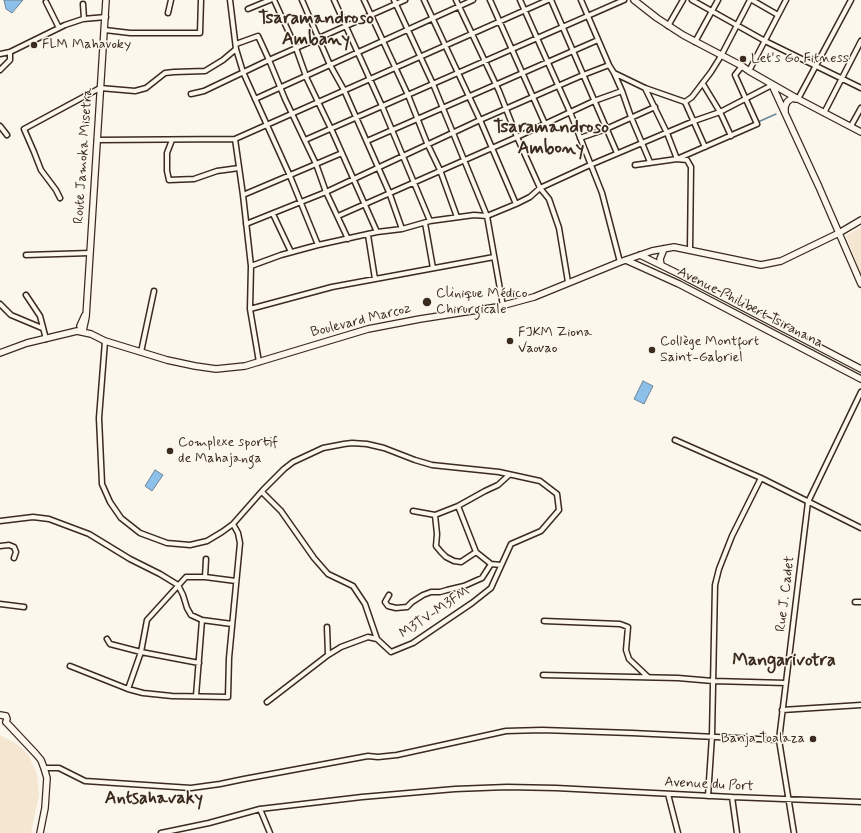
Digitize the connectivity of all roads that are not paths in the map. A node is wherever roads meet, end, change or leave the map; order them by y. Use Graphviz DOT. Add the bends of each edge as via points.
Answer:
graph roads {
  1 [pos="106,0"];
  2 [pos="171,0"];
  3 [pos="201,0"];
  4 [pos="230,0"];
  5 [pos="270,0"];
  6 [pos="274,0"];
  7 [pos="302,0"];
  8 [pos="364,0"];
  9 [pos="405,0"];
  10 [pos="424,0"];
  11 [pos="456,0"];
  12 [pos="473,0"];
  13 [pos="490,0"];
  14 [pos="520,0"];
  15 [pos="549,0"];
  16 [pos="581,0"];
  17 [pos="624,0"];
  18 [pos="634,0"];
  19 [pos="683,0"];
  20 [pos="692,0"];
  21 [pos="718,0"];
  22 [pos="751,0"];
  23 [pos="786,0"];
  24 [pos="851,0"];
  25 [pos="336,1"];
  26 [pos="46,2"];
  27 [pos="395,2"];
  28 [pos="83,4"];
  29 [pos="459,6"];
  30 [pos="248,9"];
  31 [pos="525,10"];
  32 [pos="712,10"];
  33 [pos="168,13"];
  34 [pos="371,15"];
  35 [pos="588,15"];
  36 [pos="778,15"];
  37 [pos="106,17"];
  38 [pos="433,18"];
  39 [pos="84,19"];
  40 [pos="498,21"];
  41 [pos="737,25"];
  42 [pos="346,26"];
  43 [pos="668,26"];
  44 [pos="562,27"];
  45 [pos="59,28"];
  46 [pos="104,30"];
  47 [pos="408,30"];
  48 [pos="471,33"];
  49 [pos="318,38"];
  50 [pos="537,38"];
  51 [pos="598,40"];
  52 [pos="384,41"];
  53 [pos="765,41"];
  54 [pos="861,41"];
  55 [pos="695,42"];
  56 [pos="445,45"];
  57 [pos="236,46"];
  58 [pos="296,48"];
  59 [pos="511,49"];
  60 [pos="573,51"];
  61 [pos="10,52"];
  62 [pos="358,53"];
  63 [pos="0,54"];
  64 [pos="420,56"];
  65 [pos="721,56"];
  66 [pos="269,60"];
  67 [pos="485,61"];
  68 [pos="547,62"];
  69 [pos="330,65"];
  70 [pos="609,65"];
  71 [pos="816,65"];
  72 [pos="742,66"];
  73 [pos="396,67"];
  74 [pos="0,70"];
  75 [pos="749,71"];
  76 [pos="243,72"];
  77 [pos="457,73"];
  78 [pos="523,73"];
  79 [pos="614,74"];
  80 [pos="583,75"];
  81 [pos="307,78"];
  82 [pos="842,78"];
  83 [pos="370,79"];
  84 [pos="433,84"];
  85 [pos="703,84"];
  86 [pos="496,85"];
  87 [pos="772,85"];
  88 [pos="558,86"];
  89 [pos="100,88"];
  90 [pos="280,88"];
  91 [pos="645,88"];
  92 [pos="861,88"];
  93 [pos="344,90"];
  94 [pos="622,91"];
  95 [pos="191,94"];
  96 [pos="408,95"];
  97 [pos="469,96"];
  98 [pos="533,96"];
  99 [pos="256,99"];
  100 [pos="746,99"];
  101 [pos="798,99"];
  102 [pos="594,101"];
  103 [pos="318,102"];
  104 [pos="685,102"];
  105 [pos="382,106"];
  106 [pos="655,107"];
  107 [pos="443,108"];
  108 [pos="861,108"];
  109 [pos="506,109"];
  110 [pos="570,112"];
  111 [pos="720,112"];
  112 [pos="292,113"];
  113 [pos="785,113"];
  114 [pos="824,113"];
  115 [pos="356,117"];
  116 [pos="631,117"];
  117 [pos="418,119"];
  118 [pos="480,120"];
  119 [pos="694,121"];
  120 [pos="267,124"];
  121 [pos="545,124"];
  122 [pos="0,126"];
  123 [pos="851,126"];
  124 [pos="331,129"];
  125 [pos="606,129"];
  126 [pos="392,130"];
  127 [pos="453,132"];
  128 [pos="861,132"];
  129 [pos="666,133"];
  130 [pos="7,136"];
  131 [pos="732,136"];
  132 [pos="517,137"];
  133 [pos="580,138"];
  134 [pos="235,139"];
  135 [pos="97,140"];
  136 [pos="172,140"];
  137 [pos="304,140"];
  138 [pos="367,141"];
  139 [pos="642,142"];
  140 [pos="427,143"];
  141 [pos="705,147"];
  142 [pos="492,148"];
  143 [pos="342,153"];
  144 [pos="617,153"];
  145 [pos="403,155"];
  146 [pos="465,159"];
  147 [pos="677,159"];
  148 [pos="650,162"];
  149 [pos="316,164"];
  150 [pos="590,165"];
  151 [pos="635,165"];
  152 [pos="378,167"];
  153 [pos="239,168"];
  154 [pos="440,170"];
  155 [pos="290,176"];
  156 [pos="353,179"];
  157 [pos="415,182"];
  158 [pos="540,188"];
  159 [pos="326,192"];
  160 [pos="389,192"];
  161 [pos="244,195"];
  162 [pos="60,198"];
  163 [pos="300,202"];
  164 [pos="516,204"];
  165 [pos="364,205"];
  166 [pos="273,214"];
  167 [pos="338,216"];
  168 [pos="487,216"];
  169 [pos="457,217"];
  170 [pos="861,220"];
  171 [pos="430,221"];
  172 [pos="425,223"];
  173 [pos="246,224"];
  174 [pos="402,229"];
  175 [pos="377,232"];
  176 [pos="839,233"];
  177 [pos="368,235"];
  178 [pos="348,239"];
  179 [pos="318,245"];
  180 [pos="664,249"];
  181 [pos="690,250"];
  182 [pos="291,252"];
  183 [pos="90,253"];
  184 [pos="26,255"];
  185 [pos="640,255"];
  186 [pos="494,257"];
  187 [pos="626,260"];
  188 [pos="620,262"];
  189 [pos="661,264"];
  190 [pos="251,266"];
  191 [pos="433,268"];
  192 [pos="683,276"];
  193 [pos="374,279"];
  194 [pos="568,282"];
  195 [pos="679,284"];
  196 [pos="861,284"];
  197 [pos="154,291"];
  198 [pos="26,295"];
  199 [pos="732,301"];
  200 [pos="0,304"];
  201 [pos="503,306"];
  202 [pos="250,309"];
  203 [pos="728,310"];
  204 [pos="42,328"];
  205 [pos="83,331"];
  206 [pos="46,339"];
  207 [pos="105,341"];
  208 [pos="141,352"];
  209 [pos="0,353"];
  210 [pos="259,362"];
  211 [pos="861,369"];
  212 [pos="861,379"];
  213 [pos="861,392"];
  214 [pos="676,440"];
  215 [pos="509,475"];
  216 [pos="761,478"];
  217 [pos="262,492"];
  218 [pos="808,502"];
  219 [pos="458,506"];
  220 [pos="413,511"];
  221 [pos="435,515"];
  222 [pos="0,521"];
  223 [pos="232,524"];
  224 [pos="861,528"];
  225 [pos="0,546"];
  226 [pos="476,552"];
  227 [pos="14,558"];
  228 [pos="206,559"];
  229 [pos="491,564"];
  230 [pos="501,565"];
  231 [pos="205,577"];
  232 [pos="236,581"];
  233 [pos="178,585"];
  234 [pos="389,595"];
  235 [pos="855,602"];
  236 [pos="861,602"];
  237 [pos="0,604"];
  238 [pos="24,607"];
  239 [pos="202,620"];
  240 [pos="544,621"];
  241 [pos="232,624"];
  242 [pos="327,627"];
  243 [pos="107,639"];
  244 [pos="377,639"];
  245 [pos="142,652"];
  246 [pos="328,654"];
  247 [pos="199,663"];
  248 [pos="70,666"];
  249 [pos="542,675"];
  250 [pos="648,678"];
  251 [pos="713,681"];
  252 [pos="786,683"];
  253 [pos="128,689"];
  254 [pos="196,696"];
  255 [pos="267,702"];
  256 [pos="861,705"];
  257 [pos="782,710"];
  258 [pos="0,715"];
  259 [pos="3,723"];
  260 [pos="712,736"];
  261 [pos="779,740"];
  262 [pos="44,768"];
  263 [pos="668,794"];
  264 [pos="708,796"];
  265 [pos="732,797"];
  266 [pos="788,799"];
  267 [pos="861,802"];
  268 [pos="260,809"];
  269 [pos="40,833"];
  270 [pos="161,833"];
  271 [pos="270,833"];
  272 [pos="678,833"];
  273 [pos="737,833"];
  274 [pos="794,833"];
  1 -- 37 [label="main road, Route Jamoka Misetra"];
  2 -- 33 [label="street"];
  3 -- 46 [label="street" via="200,33 130,34"];
  4 -- 57 [label="street"];
  5 -- 30 [label="street"];
  6 -- 58 [label="street"];
  7 -- 49 [label="street"];
  8 -- 34 [label="street"];
  9 -- 27 [label="street"];
  10 -- 38 [label="street"];
  11 -- 29 [label="street"];
  12 -- 29 [label="street"];
  13 -- 40 [label="street"];
  14 -- 31 [label="street"];
  15 -- 31 [label="street"];
  15 -- 44 [label="street"];
  16 -- 35 [label="street"];
  17 -- 35 [label="street"];
  18 -- 43 [label="main road"];
  19 -- 43 [label="street"];
  20 -- 32 [label="street"];
  21 -- 32 [label="street"];
  22 -- 36 [label="street"];
  22 -- 41 [label="street"];
  23 -- 36 [label="street"];
  24 -- 71 [label="street"];
  25 -- 42 [label="street"];
  26 -- 45 [label="street"];
  27 -- 34 [label="street"];
  27 -- 47 [label="street"];
  28 -- 39 [label="street"];
  29 -- 38 [label="street"];
  29 -- 48 [label="street"];
  31 -- 40 [label="street"];
  31 -- 50 [label="street"];
  32 -- 41 [label="street"];
  32 -- 55 [label="street"];
  34 -- 42 [label="street"];
  34 -- 52 [label="street"];
  35 -- 44 [label="street"];
  35 -- 51 [label="street"];
  36 -- 53 [label="street"];
  37 -- 39 [label="street"];
  37 -- 46 [label="main road, Route Jamoka Misetra"];
  38 -- 47 [label="street"];
  38 -- 56 [label="street"];
  39 -- 45 [label="street"];
  40 -- 48 [label="street"];
  40 -- 59 [label="street"];
  41 -- 53 [label="street"];
  41 -- 65 [label="street"];
  42 -- 49 [label="street"];
  42 -- 62 [label="street"];
  43 -- 55 [label="main road"];
  44 -- 50 [label="street"];
  44 -- 60 [label="street"];
  45 -- 61 [label="street"];
  46 -- 89 [label="main road, Route Jamoka Misetra"];
  47 -- 52 [label="street"];
  47 -- 64 [label="street"];
  48 -- 56 [label="street"];
  48 -- 67 [label="street"];
  49 -- 58 [label="street"];
  49 -- 69 [label="street"];
  50 -- 59 [label="street"];
  50 -- 68 [label="street"];
  51 -- 60 [label="street"];
  51 -- 70 [label="street"];
  52 -- 62 [label="street"];
  52 -- 73 [label="street"];
  53 -- 71 [label="street"];
  53 -- 75 [label="street"];
  54 -- 82 [label="street"];
  55 -- 65 [label="main road"];
  56 -- 64 [label="street"];
  56 -- 77 [label="street"];
  57 -- 66 [label="street" via="258,36"];
  57 -- 76 [label="street"];
  57 -- 89 [label="street" via="219,63 205,71 165,73 146,88 135,91"];
  58 -- 66 [label="street"];
  58 -- 81 [label="street"];
  59 -- 67 [label="street"];
  59 -- 78 [label="street"];
  60 -- 68 [label="street"];
  60 -- 80 [label="street"];
  61 -- 63 [label="street"];
  61 -- 74 [label="street" via="10,60"];
  62 -- 69 [label="street"];
  62 -- 83 [label="street"];
  64 -- 73 [label="street"];
  64 -- 84 [label="street"];
  65 -- 72 [label="main road"];
  65 -- 85 [label="street"];
  66 -- 76 [label="street"];
  66 -- 90 [label="street"];
  67 -- 77 [label="street"];
  67 -- 86 [label="street"];
  68 -- 78 [label="street"];
  68 -- 88 [label="street"];
  69 -- 81 [label="street"];
  69 -- 93 [label="street"];
  70 -- 79 [label="street"];
  70 -- 80 [label="street"];
  71 -- 82 [label="street"];
  71 -- 101 [label="street"];
  72 -- 75 [label="main road"];
  72 -- 100 [label="street" via="735,75"];
  73 -- 83 [label="street"];
  73 -- 96 [label="street"];
  75 -- 87 [label="main road"];
  76 -- 95 [label="street" via="204,92"];
  76 -- 99 [label="street"];
  77 -- 84 [label="street"];
  77 -- 97 [label="street"];
  78 -- 86 [label="street"];
  78 -- 98 [label="street"];
  79 -- 91 [label="street"];
  79 -- 94 [label="street"];
  80 -- 88 [label="street"];
  80 -- 102 [label="street"];
  81 -- 90 [label="street"];
  81 -- 103 [label="street"];
  82 -- 92 [label="street"];
  82 -- 114 [label="street"];
  83 -- 93 [label="street"];
  83 -- 105 [label="street"];
  84 -- 96 [label="street"];
  84 -- 107 [label="street"];
  85 -- 104 [label="street"];
  85 -- 111 [label="street"];
  86 -- 97 [label="street"];
  86 -- 109 [label="street"];
  87 -- 100 [label="street"];
  87 -- 101 [label="main road"];
  87 -- 113 [label="main road"];
  88 -- 98 [label="street"];
  88 -- 110 [label="street"];
  89 -- 135 [label="main road, Route Jamoka Misetra"];
  89 -- 162 [label="street" via="24,129 41,170"];
  90 -- 99 [label="street"];
  90 -- 112 [label="street"];
  91 -- 104 [label="street"];
  91 -- 106 [label="street"];
  93 -- 103 [label="street"];
  93 -- 115 [label="street"];
  94 -- 102 [label="street"];
  94 -- 116 [label="street"];
  96 -- 105 [label="street"];
  96 -- 117 [label="street"];
  97 -- 107 [label="street"];
  97 -- 118 [label="street"];
  98 -- 109 [label="street"];
  98 -- 121 [label="street"];
  99 -- 120 [label="street"];
  100 -- 111 [label="street"];
  100 -- 131 [label="street" via="757,124"];
  101 -- 113 [label="main road" via="792,98 787,102"];
  101 -- 114 [label="main road"];
  102 -- 110 [label="street"];
  102 -- 125 [label="street"];
  103 -- 112 [label="street"];
  103 -- 124 [label="street"];
  104 -- 119 [label="street"];
  105 -- 115 [label="street"];
  105 -- 126 [label="street"];
  106 -- 116 [label="street"];
  106 -- 129 [label="street"];
  107 -- 117 [label="street"];
  107 -- 127 [label="street"];
  108 -- 123 [label="street"];
  109 -- 118 [label="street"];
  109 -- 132 [label="street"];
  110 -- 121 [label="street"];
  110 -- 133 [label="street"];
  111 -- 119 [label="street"];
  111 -- 131 [label="street"];
  112 -- 120 [label="street"];
  112 -- 137 [label="street"];
  113 -- 176 [label="main road"];
  114 -- 123 [label="main road"];
  115 -- 124 [label="street"];
  115 -- 138 [label="street"];
  116 -- 125 [label="street"];
  116 -- 139 [label="street"];
  117 -- 126 [label="street"];
  117 -- 140 [label="street"];
  118 -- 127 [label="street"];
  118 -- 142 [label="street"];
  119 -- 129 [label="street"];
  119 -- 141 [label="street"];
  120 -- 134 [label="street"];
  120 -- 155 [label="street"];
  121 -- 132 [label="street"];
  122 -- 130 [label="street"];
  123 -- 128 [label="main road"];
  124 -- 137 [label="street"];
  124 -- 143 [label="street"];
  125 -- 133 [label="street"];
  125 -- 144 [label="street"];
  126 -- 138 [label="street"];
  126 -- 145 [label="street"];
  127 -- 140 [label="street"];
  127 -- 146 [label="street"];
  129 -- 139 [label="street"];
  129 -- 147 [label="street"];
  131 -- 141 [label="street"];
  132 -- 142 [label="street"];
  132 -- 158 [label="street"];
  133 -- 150 [label="street"];
  134 -- 136 [label="street"];
  134 -- 153 [label="street"];
  135 -- 136 [label="street"];
  135 -- 183 [label="main road, Route Jamoka Misetra"];
  136 -- 153 [label="street" via="167,153 169,180 194,179 217,171"];
  137 -- 149 [label="street"];
  138 -- 152 [label="street"];
  139 -- 144 [label="street"];
  139 -- 148 [label="street"];
  140 -- 145 [label="street"];
  140 -- 154 [label="street"];
  141 -- 147 [label="street"];
  142 -- 146 [label="street"];
  142 -- 164 [label="street"];
  143 -- 149 [label="street"];
  143 -- 156 [label="street"];
  144 -- 150 [label="street"];
  145 -- 152 [label="street"];
  145 -- 157 [label="street"];
  146 -- 154 [label="street"];
  146 -- 168 [label="street"];
  147 -- 148 [label="street"];
  147 -- 181 [label="street" via="687,160 691,167"];
  148 -- 151 [label="street"];
  149 -- 155 [label="street"];
  149 -- 159 [label="street"];
  150 -- 158 [label="street"];
  150 -- 188 [label="street" via="602,193"];
  152 -- 156 [label="street"];
  152 -- 160 [label="street"];
  153 -- 161 [label="street"];
  154 -- 157 [label="street"];
  154 -- 169 [label="street"];
  155 -- 161 [label="street"];
  155 -- 163 [label="street"];
  156 -- 159 [label="street"];
  156 -- 165 [label="street"];
  157 -- 160 [label="street"];
  157 -- 171 [label="street"];
  158 -- 164 [label="street"];
  158 -- 194 [label="street" via="549,199 559,228"];
  159 -- 163 [label="street"];
  159 -- 167 [label="street"];
  160 -- 165 [label="street"];
  160 -- 174 [label="street"];
  161 -- 173 [label="street"];
  163 -- 166 [label="street"];
  163 -- 179 [label="street"];
  164 -- 168 [label="street"];
  165 -- 167 [label="street"];
  165 -- 175 [label="street"];
  166 -- 173 [label="street"];
  166 -- 182 [label="street"];
  167 -- 178 [label="street"];
  168 -- 169 [label="street" via="474,214"];
  168 -- 186 [label="street"];
  169 -- 171 [label="street"];
  170 -- 176 [label="main road, Boulevard Marcoz"];
  171 -- 172 [label="street"];
  172 -- 174 [label="street"];
  172 -- 191 [label="street"];
  173 -- 190 [label="street"];
  174 -- 175 [label="street"];
  175 -- 177 [label="street"];
  176 -- 181 [label="main road, Boulevard Marcoz" via="781,261 761,264"];
  176 -- 196 [label="main road"];
  177 -- 178 [label="street"];
  177 -- 193 [label="street"];
  178 -- 179 [label="street"];
  179 -- 182 [label="street"];
  180 -- 181 [label="main road, Boulevard Marcoz" via="674,247"];
  180 -- 185 [label="main road, Boulevard Marcoz"];
  180 -- 189 [label="main road"];
  182 -- 190 [label="street"];
  183 -- 184 [label="street"];
  183 -- 205 [label="main road, Route Jamoka Misetra"];
  185 -- 187 [label="main road, Boulevard Marcoz"];
  185 -- 189 [label="main road, Avenue Philibert Tsiranana"];
  186 -- 191 [label="street"];
  186 -- 201 [label="street"];
  187 -- 188 [label="main road, Boulevard Marcoz"];
  187 -- 195 [label="main road, Avenue Philibert Tsiranana"];
  188 -- 194 [label="main road, Boulevard Marcoz"];
  189 -- 192 [label="main road, Avenue Philibert Tsiranana"];
  190 -- 202 [label="street"];
  191 -- 193 [label="street"];
  192 -- 195 [label="main road"];
  192 -- 199 [label="main road, Avenue Philibert Tsiranana"];
  193 -- 202 [label="street" via="332,287"];
  194 -- 201 [label="main road, Boulevard Marcoz" via="534,297"];
  195 -- 203 [label="main road, Avenue Philibert Tsiranana"];
  197 -- 208 [label="street"];
  198 -- 204 [label="street" via="40,316"];
  199 -- 203 [label="main road"];
  199 -- 211 [label="main road, Avenue Philibert Tsiranana"];
  200 -- 204 [label="street" via="11,315"];
  201 -- 210 [label="main road, Boulevard Marcoz" via="368,329"];
  202 -- 210 [label="street"];
  203 -- 212 [label="main road, Avenue Philibert Tsiranana"];
  204 -- 206 [label="street"];
  205 -- 206 [label="main road" via="71,331"];
  205 -- 207 [label="main road, Boulevard Marcoz"];
  206 -- 209 [label="main road"];
  207 -- 208 [label="main road, Boulevard Marcoz"];
  207 -- 223 [label="street" via="99,418 102,484 121,518 140,533 167,543 190,546 207,541"];
  208 -- 210 [label="main road, Boulevard Marcoz" via="206,368 231,368"];
  213 -- 218 [label="street, Rue J. Cadet"];
  214 -- 216 [label="street"];
  215 -- 217 [label="street" via="432,465 384,448 352,443 323,448 293,462"];
  215 -- 219 [label="street" via="498,485"];
  215 -- 230 [label="street, M3TV-M3FM" via="540,481 557,494 559,510 540,530 511,544"];
  216 -- 218 [label="street"];
  216 -- 251 [label="street" via="732,536 715,585"];
  217 -- 223 [label="street"];
  217 -- 244 [label="street" via="281,511 328,574 353,586 365,604"];
  218 -- 224 [label="street"];
  218 -- 252 [label="street, Rue J. Cadet"];
  219 -- 221 [label="street"];
  219 -- 226 [label="street"];
  220 -- 221 [label="street"];
  221 -- 226 [label="street" via="436,546 440,552 454,561 462,562"];
  222 -- 233 [label="street" via="33,517 69,526 89,534 130,560"];
  223 -- 232 [label="street" via="238,533 240,543"];
  225 -- 227 [label="street" via="14,547"];
  226 -- 229 [label="street"];
  228 -- 231 [label="street"];
  229 -- 230 [label="street"];
  229 -- 234 [label="street" via="482,578 464,586 423,595 407,607 388,606 385,602"];
  230 -- 244 [label="street, M3TV-M3FM" via="491,588 413,643 391,652"];
  231 -- 232 [label="street"];
  231 -- 233 [label="street" via="186,577"];
  232 -- 241 [label="street"];
  233 -- 239 [label="street" via="191,615"];
  233 -- 245 [label="street" via="147,620"];
  235 -- 236 [label="street"];
  237 -- 238 [label="street"];
  239 -- 241 [label="street"];
  239 -- 247 [label="street"];
  240 -- 250 [label="street" via="620,624 628,627 626,650 629,659"];
  241 -- 254 [label="street" via="228,697"];
  242 -- 246 [label="street"];
  243 -- 245 [label="street" via="110,644"];
  244 -- 246 [label="street" via="368,637"];
  245 -- 247 [label="street"];
  245 -- 253 [label="street"];
  246 -- 255 [label="street"];
  247 -- 254 [label="street"];
  248 -- 253 [label="street"];
  249 -- 250 [label="street"];
  250 -- 251 [label="street"];
  251 -- 252 [label="street"];
  251 -- 260 [label="street"];
  252 -- 257 [label="street, Rue J. Cadet"];
  253 -- 254 [label="street" via="172,696"];
  256 -- 257 [label="street"];
  257 -- 261 [label="street, Rue J. Cadet"];
  258 -- 259 [label="main road" via="6,716 7,719"];
  259 -- 262 [label="main road" via="36,754"];
  260 -- 261 [label="street"];
  260 -- 262 [label="street" via="506,731 397,755 368,756 191,788 85,781 59,768"];
  260 -- 264 [label="street"];
  261 -- 266 [label="street, Rue J. Cadet"];
  262 -- 269 [label="main road" via="47,778"];
  263 -- 264 [label="street, Avenue du Port"];
  263 -- 268 [label="street, Avenue du Port" via="507,787 455,789"];
  263 -- 272 [label="street"];
  264 -- 265 [label="street, Avenue du Port"];
  265 -- 266 [label="street, Avenue du Port"];
  265 -- 273 [label="street"];
  266 -- 267 [label="street, Avenue du Port"];
  266 -- 274 [label="street, Rue J. Cadet"];
  268 -- 270 [label="street, Avenue du Port"];
  268 -- 271 [label="street"];
}
